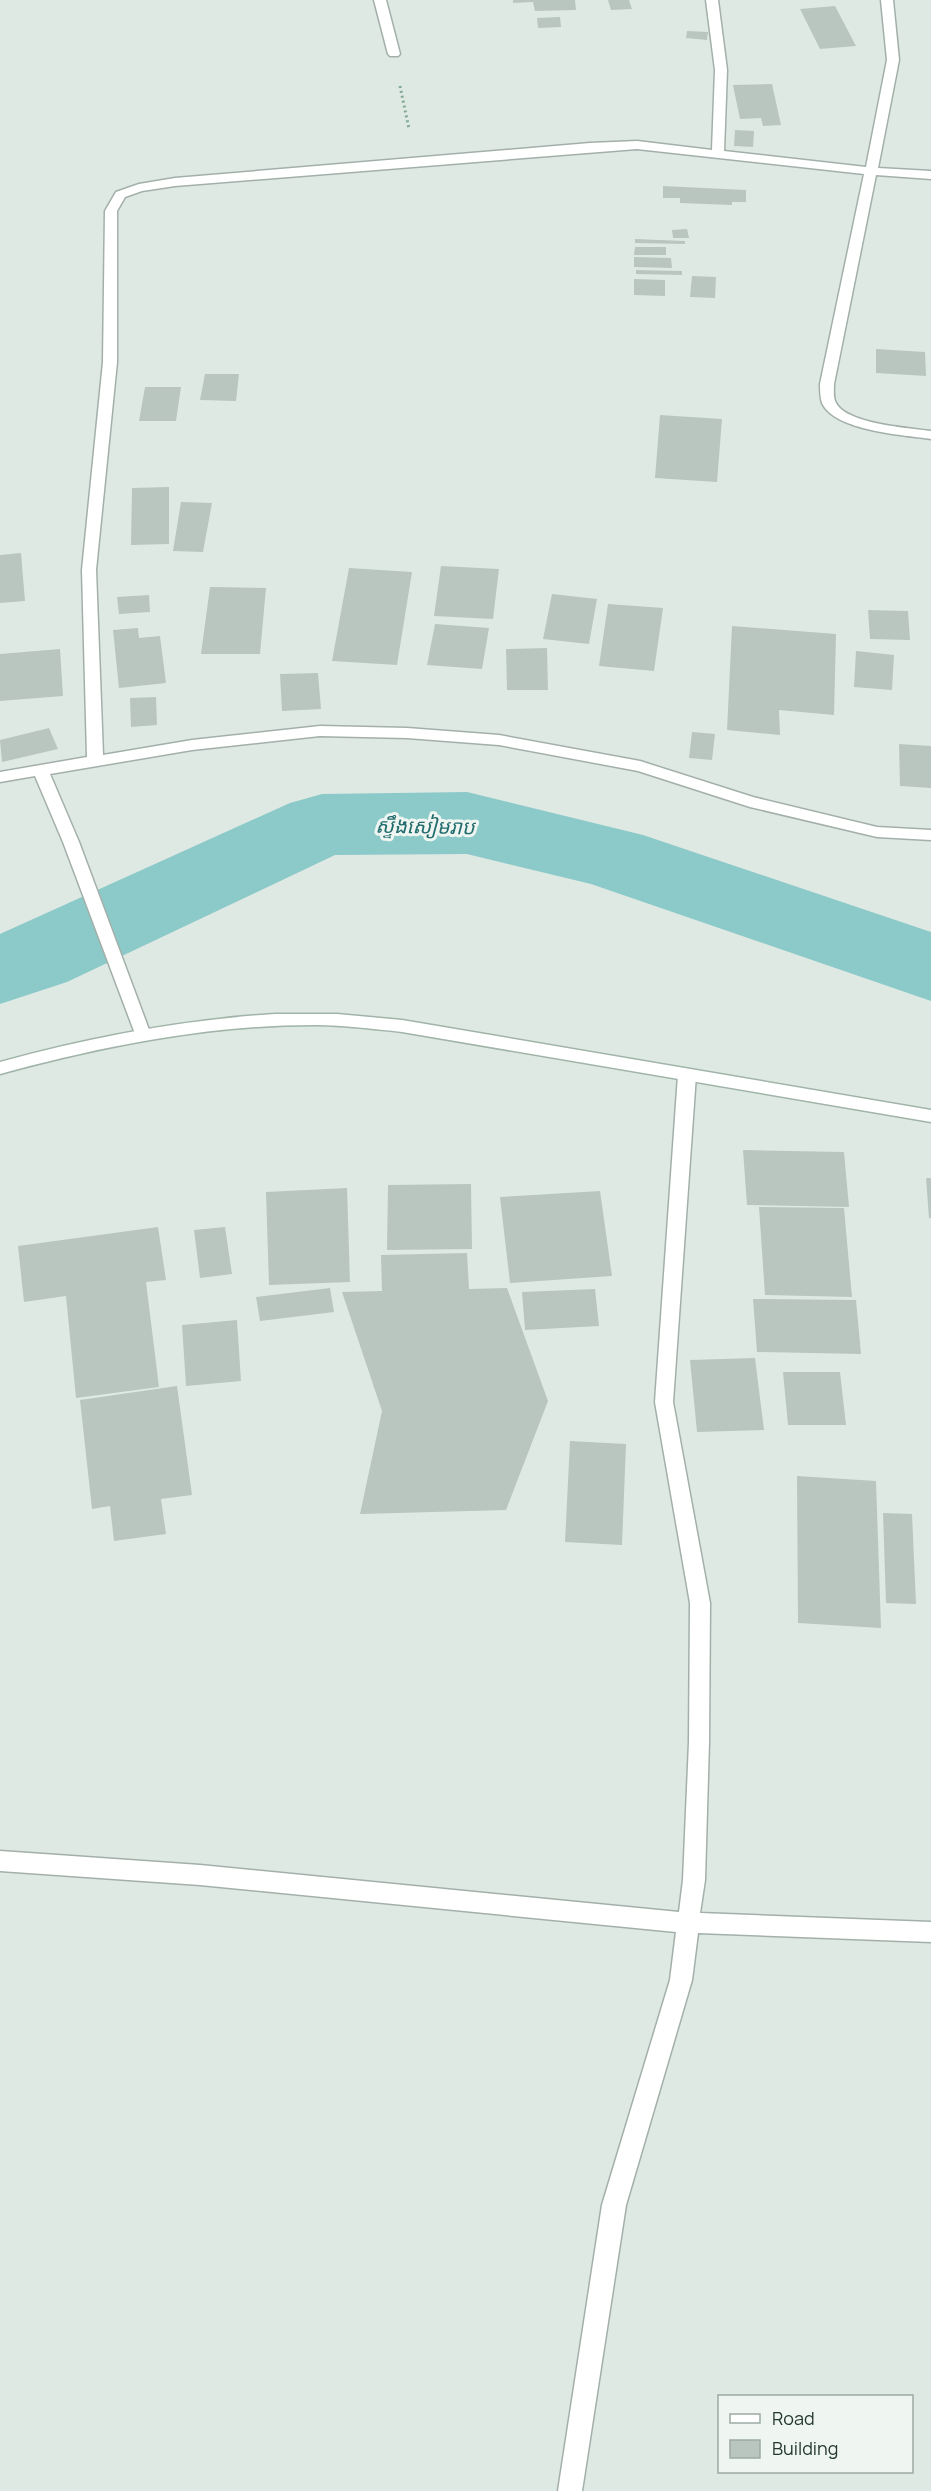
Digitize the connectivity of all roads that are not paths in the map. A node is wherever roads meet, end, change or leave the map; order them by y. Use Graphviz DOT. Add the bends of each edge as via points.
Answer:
graph roads {
  1 [pos="380,0"];
  2 [pos="712,0"];
  3 [pos="887,0"];
  4 [pos="394,54"];
  5 [pos="718,154"];
  6 [pos="871,171"];
  7 [pos="931,175"];
  8 [pos="931,435"];
  9 [pos="95,760"];
  10 [pos="40,769"];
  11 [pos="0,777"];
  12 [pos="931,835"];
  13 [pos="143,1035"];
  14 [pos="0,1068"];
  15 [pos="687,1075"];
  16 [pos="931,1116"];
  17 [pos="0,1861"];
  18 [pos="689,1923"];
  19 [pos="931,1932"];
  20 [pos="570,2491"];
  1 -- 4 [label="street"];
  2 -- 5 [label="street" via="721,70"];
  3 -- 6 [label="street" via="893,60"];
  5 -- 6 [label="street"];
  5 -- 9 [label="street" via="637,146 590,147 175,182 120,195 111,211 110,362 88,570"];
  6 -- 7 [label="street"];
  6 -- 8 [label="street" via="826,384 830,403 837,413 854,421"];
  9 -- 10 [label="street"];
  9 -- 12 [label="street" via="320,731 499,740 640,766 750,802 877,832"];
  10 -- 11 [label="street"];
  10 -- 13 [label="street"];
  13 -- 14 [label="street"];
  13 -- 15 [label="street" via="234,1023 358,1021"];
  15 -- 16 [label="street"];
  15 -- 18 [label="street" via="664,1402 700,1603 698,1765"];
  17 -- 18 [label="street" via="200,1875"];
  18 -- 19 [label="street"];
  18 -- 20 [label="street" via="681,1980 614,2205"];
}
